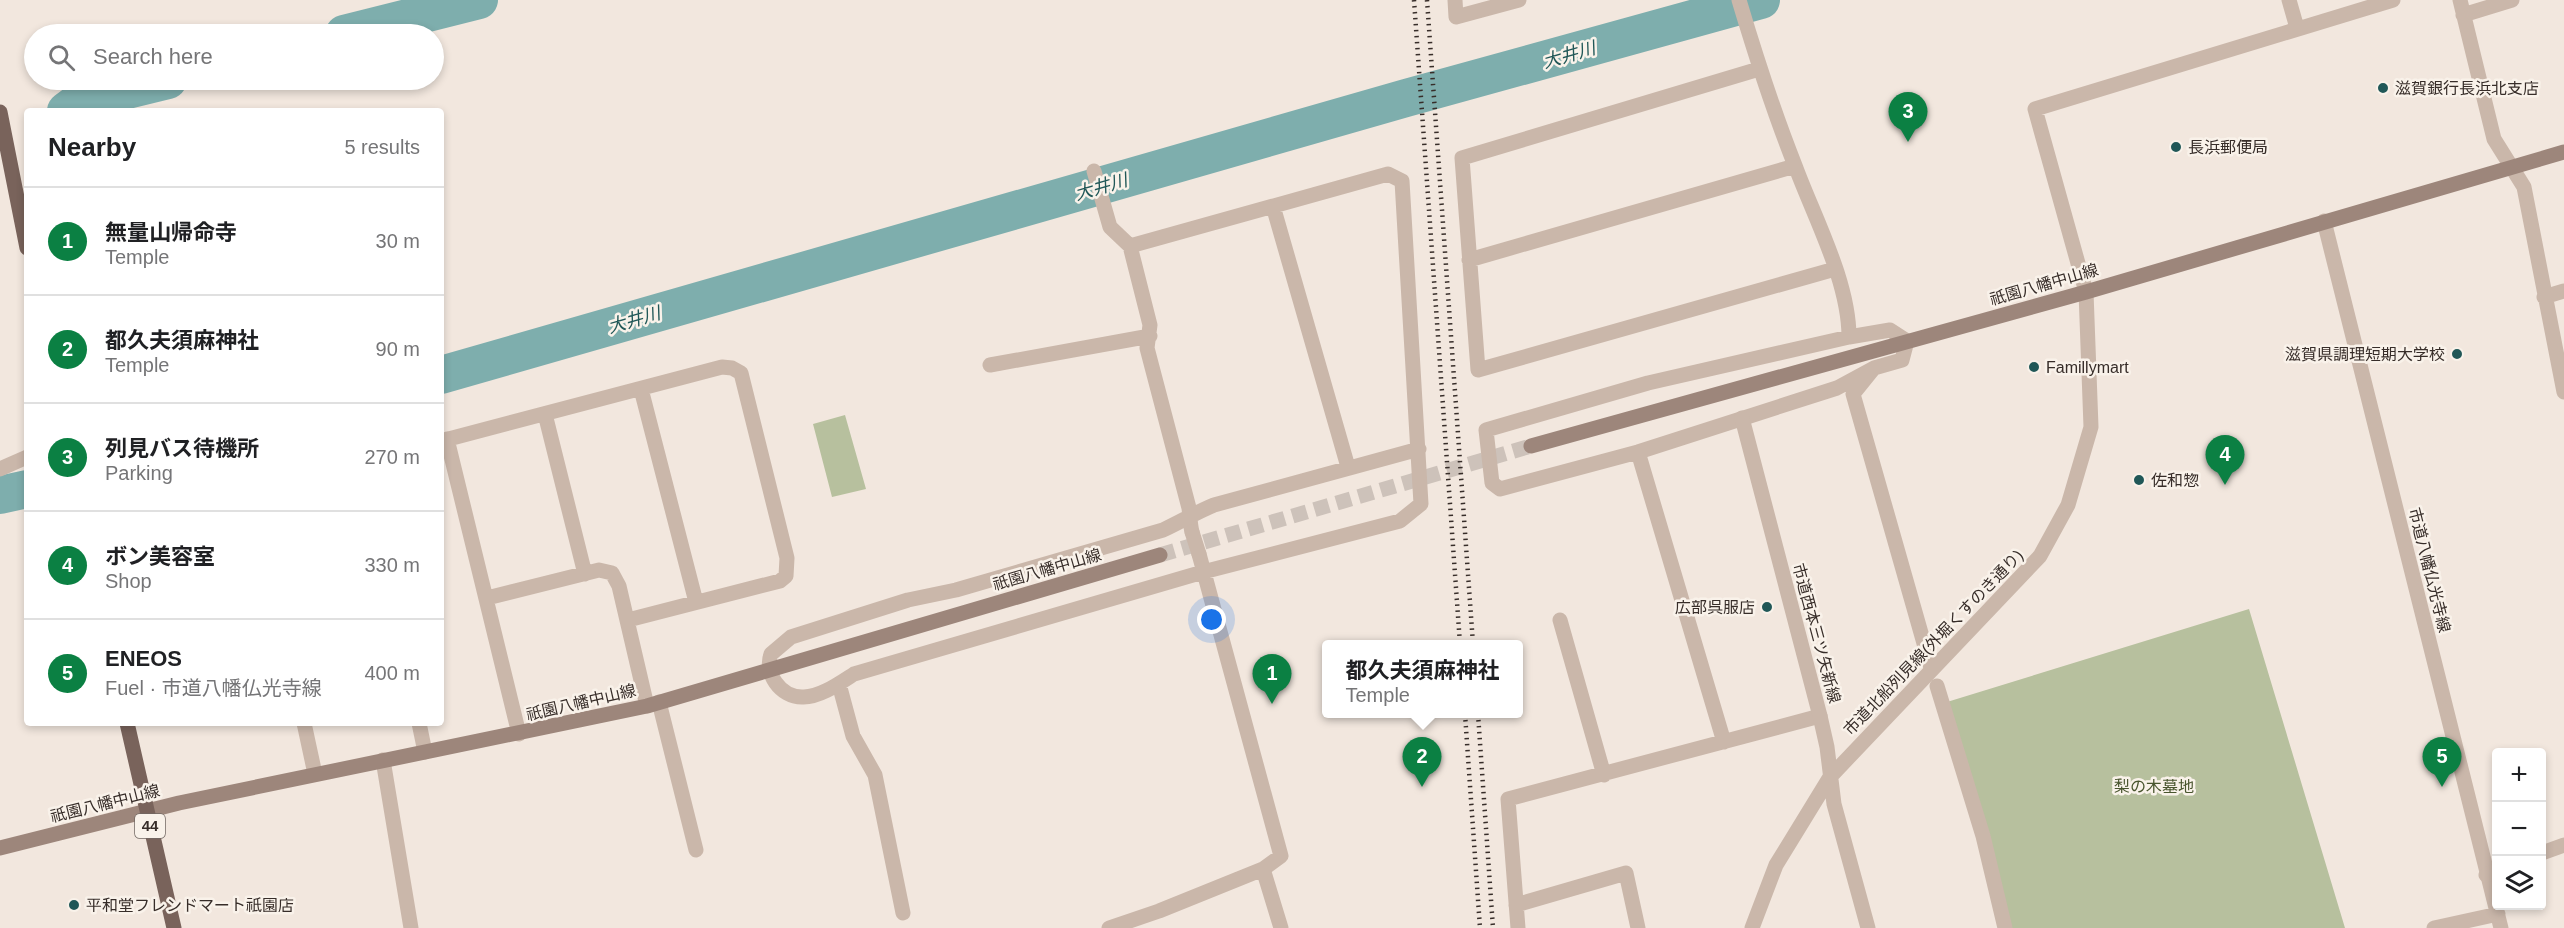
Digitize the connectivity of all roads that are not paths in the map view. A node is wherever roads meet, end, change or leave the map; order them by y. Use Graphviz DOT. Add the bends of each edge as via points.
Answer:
graph roads {
  1 [pos="1455,0"];
  2 [pos="1519,0"];
  3 [pos="1739,0"];
  4 [pos="2289,0"];
  5 [pos="2393,0"];
  6 [pos="2512,0"];
  7 [pos="2462,8"];
  8 [pos="2297,28"];
  9 [pos="1759,69"];
  10 [pos="0,112"];
  11 [pos="2564,152"];
  12 [pos="1795,166"];
  13 [pos="2513,168"];
  14 [pos="1095,174"];
  15 [pos="1273,206"];
  16 [pos="2324,221"];
  17 [pos="24,233"];
  18 [pos="1130,246"];
  19 [pos="1469,260"];
  20 [pos="1835,269"];
  21 [pos="2564,291"];
  22 [pos="2086,292"];
  23 [pos="2544,297"];
  24 [pos="1150,336"];
  25 [pos="1849,337"];
  26 [pos="1907,341"];
  27 [pos="990,364"];
  28 [pos="1874,368"];
  29 [pos="641,389"];
  30 [pos="2564,392"];
  31 [pos="545,414"];
  32 [pos="1742,418"];
  33 [pos="444,440"];
  34 [pos="1532,446"];
  35 [pos="1419,449"];
  36 [pos="1638,452"];
  37 [pos="24,458"];
  38 [pos="1348,468"];
  39 [pos="0,469"];
  40 [pos="1191,524"];
  41 [pos="1160,555"];
  42 [pos="1203,572"];
  43 [pos="585,574"];
  44 [pos="488,598"];
  45 [pos="696,602"];
  46 [pos="628,620"];
  47 [pos="1560,620"];
  48 [pos="1931,668"];
  49 [pos="768,670"];
  50 [pos="840,684"];
  51 [pos="1938,686"];
  52 [pos="653,704"];
  53 [pos="1820,716"];
  54 [pos="128,726"];
  55 [pos="305,726"];
  56 [pos="420,726"];
  57 [pos="519,734"];
  58 [pos="1724,742"];
  59 [pos="425,752"];
  60 [pos="383,760"];
  61 [pos="315,774"];
  62 [pos="1604,775"];
  63 [pos="1830,777"];
  64 [pos="147,811"];
  65 [pos="2564,844"];
  66 [pos="0,848"];
  67 [pos="696,850"];
  68 [pos="2546,852"];
  69 [pos="1263,869"];
  70 [pos="2491,873"];
  71 [pos="1516,905"];
  72 [pos="903,913"];
  73 [pos="2499,921"];
  74 [pos="174,928"];
  75 [pos="411,928"];
  76 [pos="1108,928"];
  77 [pos="1281,928"];
  78 [pos="1518,928"];
  79 [pos="1638,928"];
  80 [pos="1752,928"];
  81 [pos="1868,928"];
  82 [pos="2005,928"];
  83 [pos="2434,928"];
  1 -- 2 [label="street" via="1456,17"];
  3 -- 9 [label="street"];
  4 -- 8 [label="street"];
  5 -- 8 [label="street"];
  6 -- 7 [label="street"];
  7 -- 13 [label="street" via="2494,139"];
  8 -- 22 [label="street, 市道北船列見線(外堀くすのき通り)" via="2035,109"];
  9 -- 12 [label="street"];
  9 -- 19 [label="street" via="1462,158"];
  10 -- 17 [label="main road"];
  11 -- 13 [label="main road, 祇園八幡中山線"];
  12 -- 19 [label="street"];
  12 -- 20 [label="street"];
  13 -- 16 [label="main road, 祇園八幡中山線"];
  13 -- 23 [label="street" via="2524,187"];
  14 -- 18 [label="street" via="1110,227"];
  15 -- 18 [label="street"];
  15 -- 35 [label="street" via="1388,174 1402,181"];
  15 -- 38 [label="street"];
  16 -- 22 [label="main road, 祇園八幡中山線"];
  16 -- 70 [label="street, 市道八幡仏光寺線"];
  18 -- 24 [label="street"];
  19 -- 20 [label="street" via="1478,370"];
  20 -- 25 [label="street"];
  21 -- 23 [label="street"];
  22 -- 26 [label="main road, 祇園八幡中山線"];
  22 -- 48 [label="street, 市道北船列見線(外堀くすのき通り)" via="2091,427 2068,505 2040,556"];
  23 -- 30 [label="street"];
  24 -- 27 [label="street"];
  24 -- 40 [label="street" via="1147,348"];
  25 -- 26 [label="street" via="1890,330"];
  25 -- 36 [label="street" via="1648,383 1486,430 1492,483 1500,489"];
  26 -- 28 [label="street" via="1902,360"];
  26 -- 34 [label="main road, 祇園八幡中山線"];
  28 -- 32 [label="street" via="1837,388"];
  28 -- 48 [label="street" via="1854,394"];
  29 -- 31 [label="street"];
  29 -- 45 [label="street"];
  29 -- 45 [label="street" via="722,367 737,370 742,377 788,558 788,572 780,581"];
  31 -- 33 [label="street"];
  31 -- 43 [label="street"];
  32 -- 36 [label="street"];
  32 -- 53 [label="street, 市道西本三ツ矢新線"];
  33 -- 44 [label="street"];
  35 -- 38 [label="street"];
  35 -- 42 [label="street" via="1421,504 1400,521"];
  36 -- 58 [label="street"];
  37 -- 39 [label="street"];
  38 -- 40 [label="street" via="1214,505"];
  40 -- 42 [label="street, bridge"];
  40 -- 49 [label="street" via="908,600 791,637 771,654"];
  41 -- 49 [label="main road, 祇園八幡中山線"];
  42 -- 50 [label="street" via="854,674"];
  42 -- 69 [label="street" via="1281,856"];
  43 -- 44 [label="street"];
  43 -- 46 [label="street" via="604,570 614,575"];
  44 -- 57 [label="street"];
  45 -- 46 [label="street"];
  46 -- 52 [label="street"];
  47 -- 62 [label="street"];
  48 -- 63 [label="street, 市道北船列見線(外堀くすのき通り)"];
  49 -- 50 [label="street" via="781,687 802,697"];
  49 -- 52 [label="main road, 祇園八幡中山線"];
  50 -- 72 [label="street" via="853,736 875,775"];
  51 -- 82 [label="street" via="1983,836"];
  52 -- 57 [label="main road, 祇園八幡中山線"];
  52 -- 67 [label="street"];
  53 -- 58 [label="street"];
  53 -- 63 [label="street, 市道西本三ツ矢新線"];
  54 -- 64 [label="main road, 44"];
  55 -- 61 [label="street"];
  56 -- 59 [label="street"];
  57 -- 59 [label="main road, 祇園八幡中山線"];
  58 -- 62 [label="street"];
  59 -- 60 [label="main road, 祇園八幡中山線"];
  60 -- 61 [label="main road, 祇園八幡中山線"];
  60 -- 75 [label="street"];
  61 -- 64 [label="main road, 祇園八幡中山線"];
  62 -- 71 [label="street" via="1508,799"];
  63 -- 80 [label="street, 市道北船列見線(外堀くすのき通り)" via="1776,866"];
  63 -- 81 [label="street, 市道西本三ツ矢新線"];
  64 -- 66 [label="main road, 祇園八幡中山線"];
  64 -- 74 [label="main road, 44"];
  65 -- 68 [label="street"];
  69 -- 76 [label="street"];
  69 -- 77 [label="street"];
  70 -- 73 [label="street, 市道八幡仏光寺線"];
  71 -- 78 [label="street"];
  71 -- 79 [label="street" via="1626,873"];
  73 -- 83 [label="street"];
}
